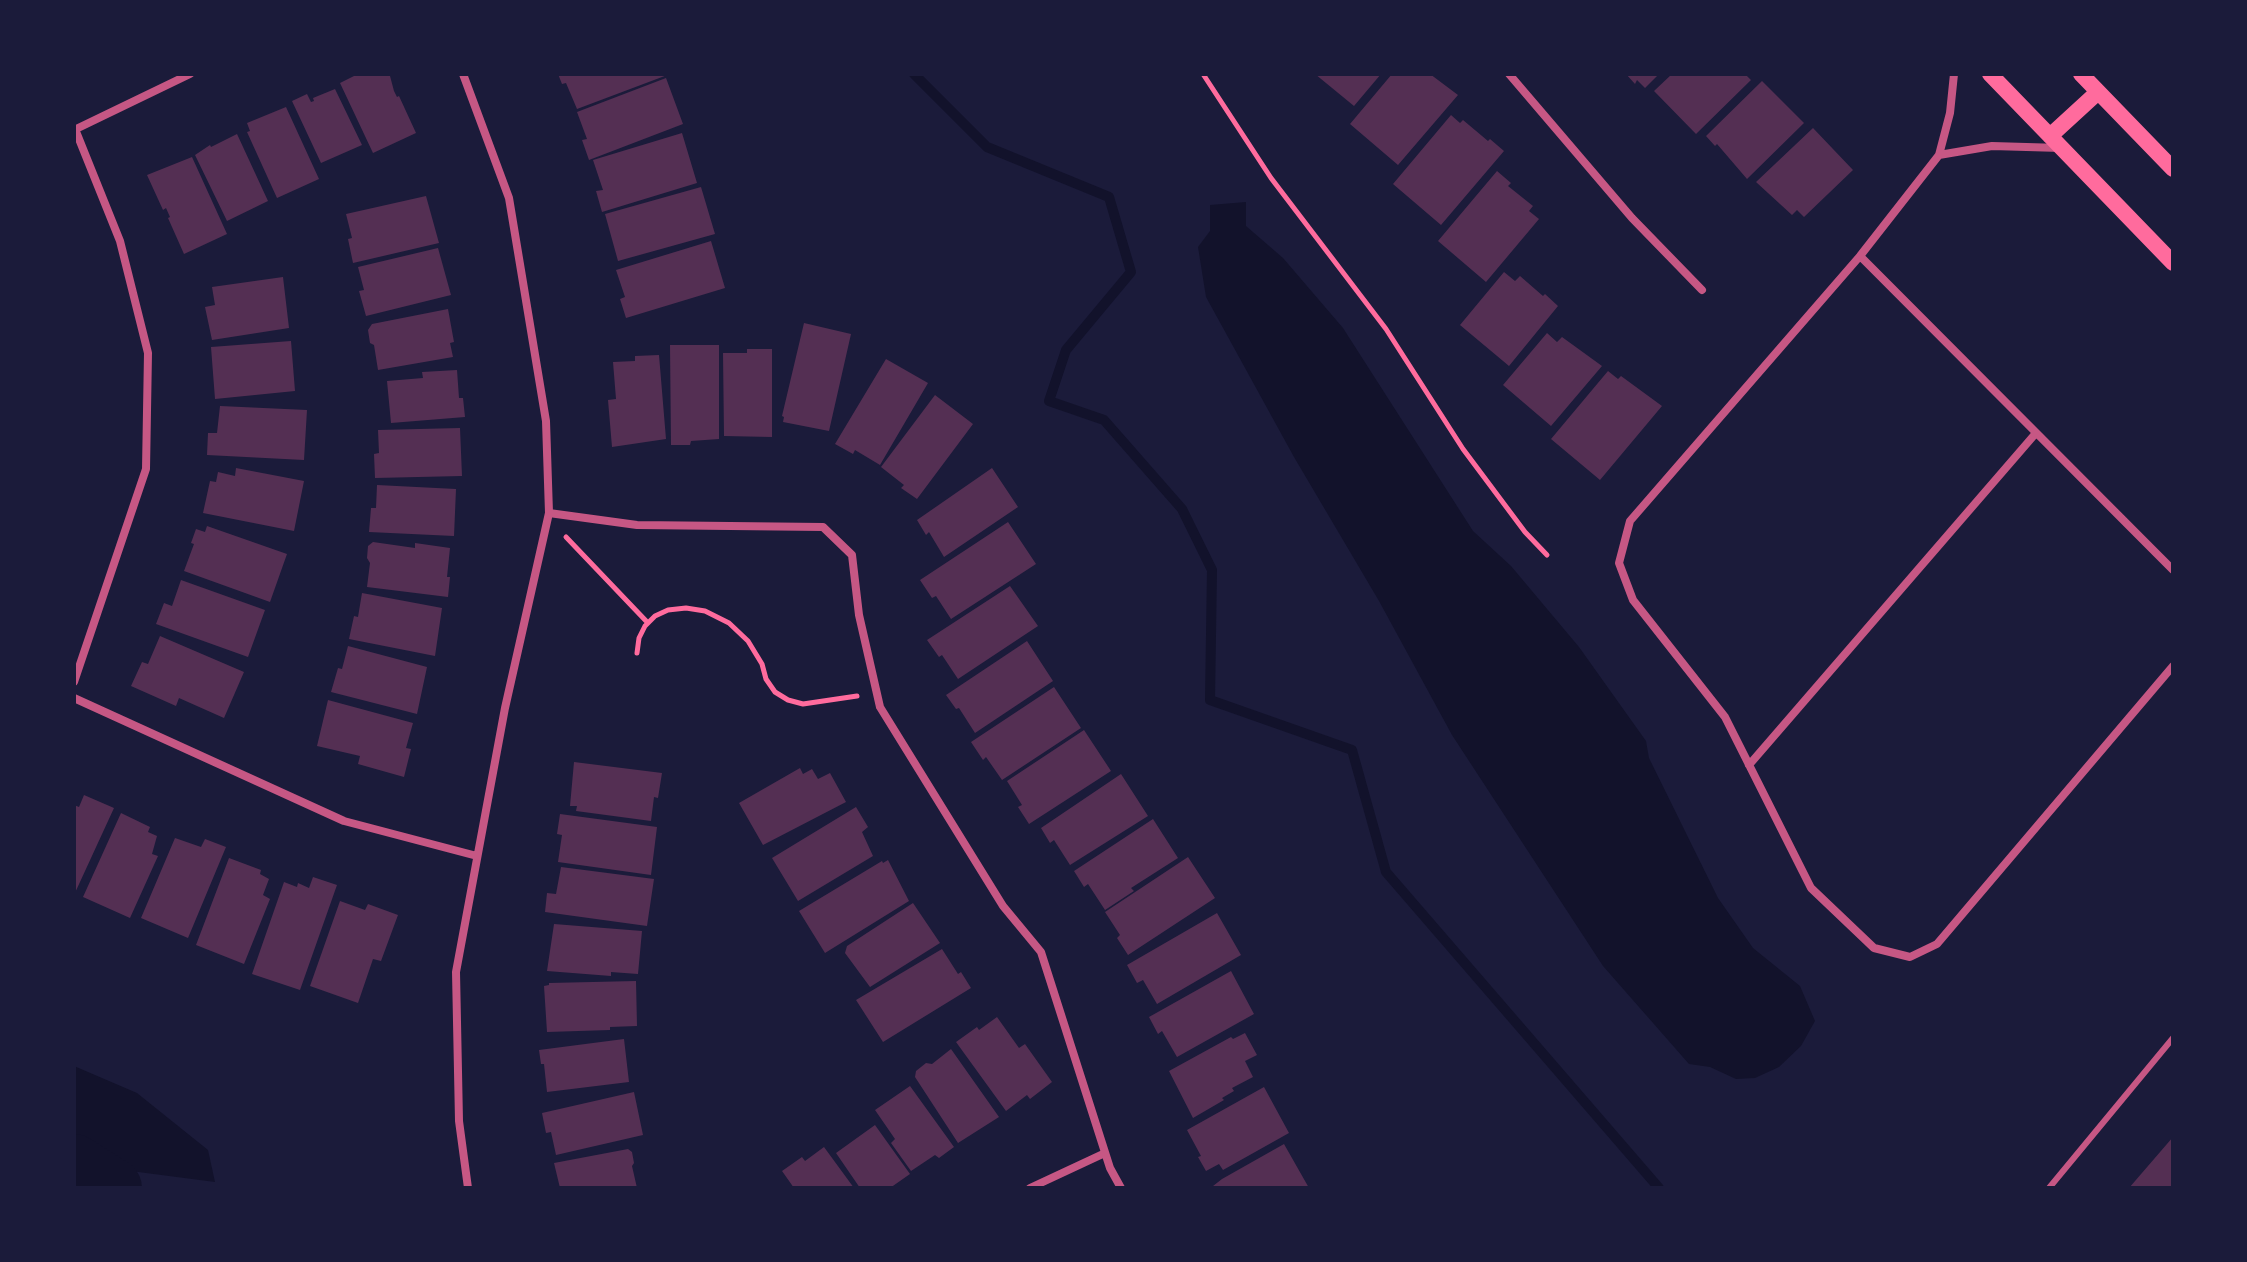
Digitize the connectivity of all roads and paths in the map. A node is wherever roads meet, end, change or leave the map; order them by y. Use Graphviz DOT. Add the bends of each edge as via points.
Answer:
graph roads {
  1 [pos="190,74"];
  2 [pos="463,74"];
  3 [pos="1203,74"];
  4 [pos="1509,74"];
  5 [pos="1954,74"];
  6 [pos="1990,74"];
  7 [pos="2081,74"];
  8 [pos="2098,92"];
  9 [pos="74,129"];
  10 [pos="2056,142"];
  11 [pos="1939,155"];
  12 [pos="2173,169"];
  13 [pos="1860,256"];
  14 [pos="2173,263"];
  15 [pos="1702,290"];
  16 [pos="2036,433"];
  17 [pos="549,513"];
  18 [pos="1547,555"];
  19 [pos="2173,570"];
  20 [pos="648,623"];
  21 [pos="637,653"];
  22 [pos="2173,666"];
  23 [pos="74,682"];
  24 [pos="876,692"];
  25 [pos="74,698"];
  26 [pos="1749,765"];
  27 [pos="477,856"];
  28 [pos="2173,1038"];
  29 [pos="1105,1153"];
  30 [pos="468,1188"];
  31 [pos="1030,1188"];
  32 [pos="1121,1188"];
  33 [pos="2049,1188"];
  1 -- 9 [label="street"];
  2 -- 17 [label="street" via="509,198 546,421"];
  3 -- 18 [label="path" via="1271,178 1386,329 1463,449"];
  4 -- 15 [label="street" via="1632,218"];
  5 -- 11 [label="street"];
  6 -- 10 [label="main road"];
  7 -- 8 [label="main road"];
  8 -- 10 [label="main road"];
  8 -- 12 [label="main road"];
  9 -- 23 [label="street" via="120,241 148,353 146,469"];
  10 -- 11 [label="street"];
  10 -- 14 [label="main road"];
  11 -- 13 [label="street"];
  13 -- 16 [label="street"];
  13 -- 26 [label="street" via="1630,521 1619,563 1633,600 1725,717"];
  16 -- 19 [label="street"];
  16 -- 26 [label="street"];
  17 -- 20 [label="path" via="574,548"];
  17 -- 24 [label="street" via="637,525 823,527 852,555"];
  17 -- 27 [label="street"];
  20 -- 21 [label="path"];
  20 -- 24 [label="path" via="668,610 686,608 729,623 748,641 775,692 788,700 818,703"];
  22 -- 26 [label="street" via="1937,944 1910,957 1874,948 1811,888"];
  24 -- 29 [label="street" via="880,707 1003,906 1041,952"];
  25 -- 27 [label="street" via="344,821"];
  27 -- 30 [label="street" via="456,972 459,1121"];
  28 -- 33 [label="lane"];
  29 -- 31 [label="street"];
  29 -- 32 [label="street"];
}
